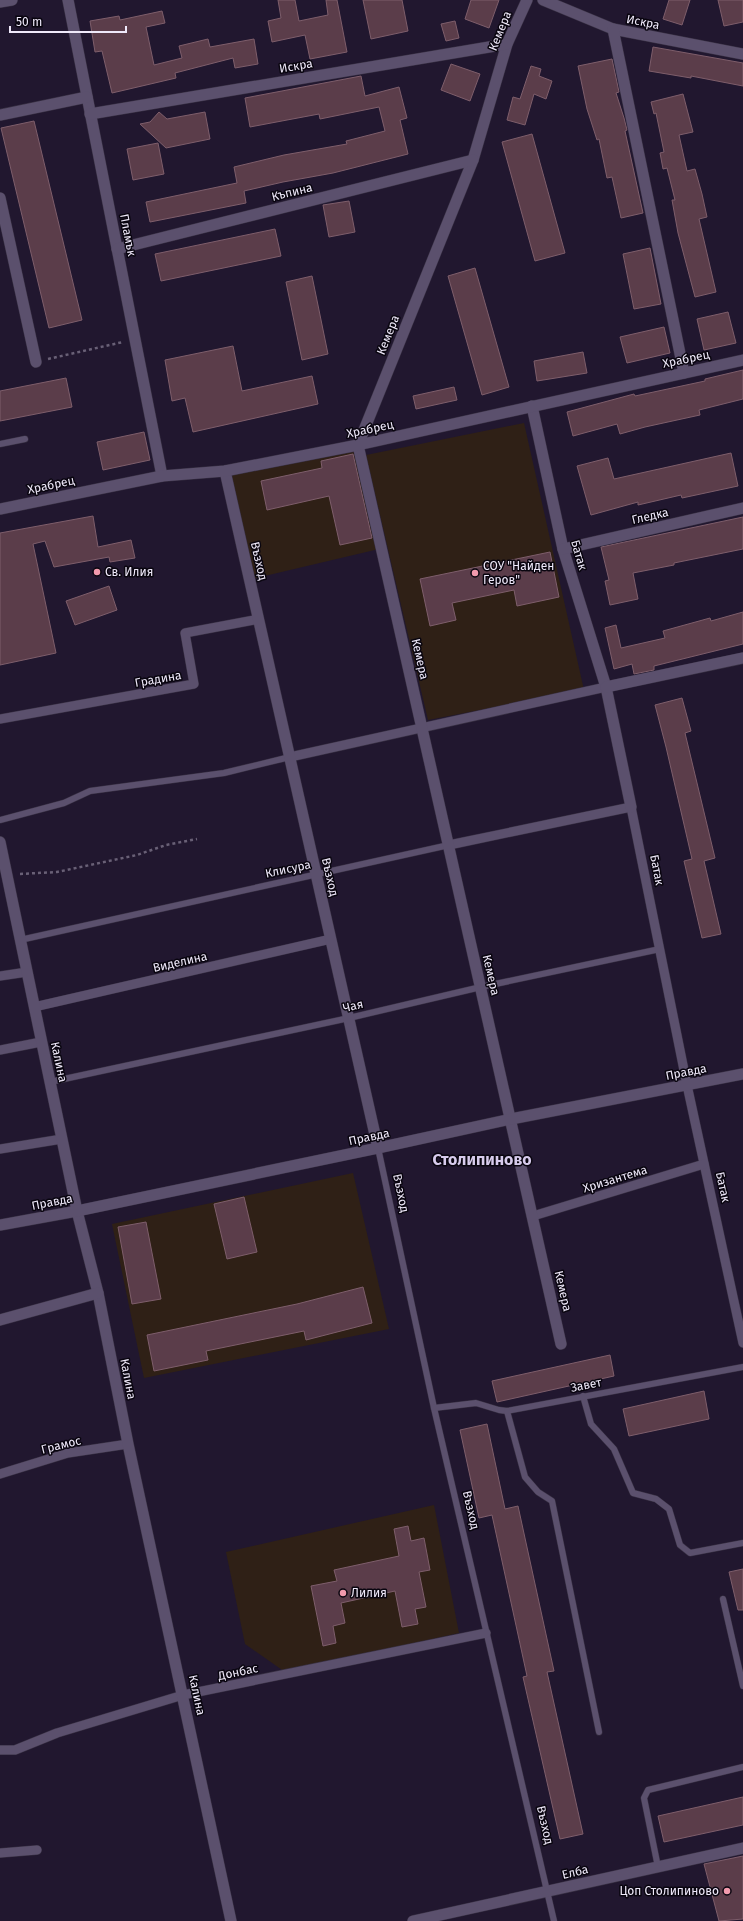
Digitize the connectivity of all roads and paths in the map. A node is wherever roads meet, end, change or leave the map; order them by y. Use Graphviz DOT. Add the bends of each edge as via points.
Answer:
graph roads {
  1 [pos="12,0"];
  2 [pos="68,0"];
  3 [pos="527,0"];
  4 [pos="543,0"];
  5 [pos="0,2"];
  6 [pos="613,29"];
  7 [pos="507,44"];
  8 [pos="743,54"];
  9 [pos="87,97"];
  10 [pos="90,114"];
  11 [pos="0,115"];
  12 [pos="473,160"];
  13 [pos="0,198"];
  14 [pos="117,249"];
  15 [pos="135,340"];
  16 [pos="743,360"];
  17 [pos="36,362"];
  18 [pos="684,373"];
  19 [pos="532,406"];
  20 [pos="24,439"];
  21 [pos="0,444"];
  22 [pos="358,445"];
  23 [pos="225,471"];
  24 [pos="162,476"];
  25 [pos="743,508"];
  26 [pos="0,509"];
  27 [pos="563,549"];
  28 [pos="259,620"];
  29 [pos="743,658"];
  30 [pos="606,687"];
  31 [pos="0,719"];
  32 [pos="422,729"];
  33 [pos="290,757"];
  34 [pos="631,808"];
  35 [pos="0,820"];
  36 [pos="198,839"];
  37 [pos="0,842"];
  38 [pos="449,845"];
  39 [pos="316,875"];
  40 [pos="4,877"];
  41 [pos="20,940"];
  42 [pos="331,940"];
  43 [pos="660,949"];
  44 [pos="27,972"];
  45 [pos="0,976"];
  46 [pos="481,987"];
  47 [pos="34,1007"];
  48 [pos="349,1018"];
  49 [pos="41,1042"];
  50 [pos="0,1050"];
  51 [pos="743,1074"];
  52 [pos="50,1082"];
  53 [pos="687,1085"];
  54 [pos="511,1119"];
  55 [pos="62,1140"];
  56 [pos="378,1148"];
  57 [pos="0,1149"];
  58 [pos="704,1164"];
  59 [pos="77,1211"];
  60 [pos="532,1216"];
  61 [pos="0,1225"];
  62 [pos="98,1293"];
  63 [pos="0,1320"];
  64 [pos="743,1343"];
  65 [pos="562,1344"];
  66 [pos="743,1366"];
  67 [pos="583,1396"];
  68 [pos="434,1408"];
  69 [pos="507,1411"];
  70 [pos="128,1444"];
  71 [pos="0,1474"];
  72 [pos="743,1543"];
  73 [pos="723,1599"];
  74 [pos="486,1633"];
  75 [pos="743,1686"];
  76 [pos="183,1696"];
  77 [pos="599,1732"];
  78 [pos="0,1750"];
  79 [pos="743,1767"];
  80 [pos="743,1848"];
  81 [pos="37,1850"];
  82 [pos="0,1853"];
  83 [pos="658,1867"];
  84 [pos="547,1891"];
  85 [pos="231,1921"];
  86 [pos="413,1921"];
  87 [pos="554,1921"];
  1 -- 5 [label="street"];
  2 -- 9 [label="street, Пламък"];
  3 -- 7 [label="street, Кемера"];
  4 -- 6 [label="street, Искра"];
  6 -- 8 [label="street, Искра"];
  6 -- 18 [label="street"];
  7 -- 10 [label="street, Искра"];
  7 -- 12 [label="street, Кемера"];
  9 -- 10 [label="street, Пламък"];
  9 -- 11 [label="street"];
  10 -- 14 [label="street, Пламък"];
  12 -- 14 [label="street, Къпина"];
  12 -- 22 [label="street, Кемера"];
  13 -- 17 [label="street"];
  14 -- 15 [label="street, Пламък"];
  15 -- 17 [label="path"];
  15 -- 24 [label="street, Пламък"];
  16 -- 18 [label="street, Храбрец"];
  18 -- 19 [label="street, Храбрец"];
  19 -- 22 [label="street, Храбрец"];
  19 -- 27 [label="street, Батак"];
  20 -- 21 [label="lane"];
  22 -- 23 [label="street, Храбрец"];
  22 -- 32 [label="street, Кемера"];
  23 -- 24 [label="street, Храбрец"];
  23 -- 28 [label="street, Възход"];
  24 -- 26 [label="street, Храбрец"];
  25 -- 27 [label="street, Гледка"];
  27 -- 30 [label="street, Батак"];
  28 -- 31 [label="street, Градина" via="185,633 194,684"];
  28 -- 33 [label="street, Възход"];
  29 -- 30 [label="street"];
  30 -- 32 [label="street"];
  30 -- 34 [label="street, Батак"];
  32 -- 33 [label="street"];
  32 -- 38 [label="street, Кемера"];
  33 -- 35 [label="lane" via="224,772 90,791 64,804"];
  33 -- 39 [label="street, Възход"];
  34 -- 38 [label="street, Клисура"];
  34 -- 43 [label="street, Батак"];
  36 -- 40 [label="path" via="56,872"];
  37 -- 40 [label="street, Калина"];
  38 -- 39 [label="lane, Клисура"];
  38 -- 46 [label="street, Кемера"];
  39 -- 41 [label="lane, Клисура"];
  39 -- 42 [label="street, Възход"];
  40 -- 41 [label="street, Калина"];
  41 -- 44 [label="street, Калина"];
  42 -- 47 [label="street, Виделина"];
  42 -- 48 [label="street, Възход"];
  43 -- 46 [label="lane, Чая"];
  43 -- 53 [label="street, Батак"];
  44 -- 45 [label="street"];
  44 -- 47 [label="street, Калина"];
  46 -- 48 [label="lane, Чая"];
  46 -- 54 [label="street, Кемера"];
  47 -- 49 [label="street, Калина"];
  48 -- 52 [label="lane, Чая"];
  48 -- 56 [label="street, Възход"];
  49 -- 50 [label="street"];
  49 -- 52 [label="street, Калина"];
  51 -- 53 [label="street, Правда"];
  52 -- 55 [label="street, Калина"];
  53 -- 54 [label="street, Правда"];
  53 -- 58 [label="street, Батак"];
  54 -- 56 [label="street, Правда"];
  54 -- 60 [label="street, Кемера"];
  55 -- 57 [label="street"];
  55 -- 59 [label="street, Калина"];
  56 -- 59 [label="street, Правда"];
  56 -- 68 [label="lane, Възход"];
  58 -- 60 [label="street, Хризантема"];
  58 -- 64 [label="street, Батак"];
  59 -- 61 [label="street, Правда"];
  59 -- 62 [label="street, Калина"];
  60 -- 65 [label="street, Кемера"];
  62 -- 63 [label="street"];
  62 -- 70 [label="street, Калина"];
  66 -- 67 [label="lane, Завет"];
  67 -- 69 [label="lane, Завет"];
  67 -- 72 [label="lane" via="591,1424 614,1449 633,1492 656,1499 669,1509 680,1545 690,1553"];
  68 -- 69 [label="lane, Завет" via="467,1402"];
  68 -- 74 [label="lane, Възход"];
  69 -- 77 [label="lane" via="525,1477 538,1492 552,1501"];
  70 -- 71 [label="street, Грамос" via="68,1453"];
  70 -- 76 [label="street, Калина"];
  73 -- 75 [label="lane"];
  74 -- 76 [label="street, Донбас"];
  74 -- 84 [label="lane, Възход"];
  76 -- 78 [label="street, Донбас" via="56,1733 15,1750"];
  76 -- 85 [label="street, Калина"];
  79 -- 83 [label="lane" via="648,1790 644,1798"];
  80 -- 83 [label="street, Елба"];
  81 -- 82 [label="street"];
  83 -- 84 [label="street, Елба"];
  84 -- 86 [label="street, Елба"];
  84 -- 87 [label="lane, Възход"];
}
